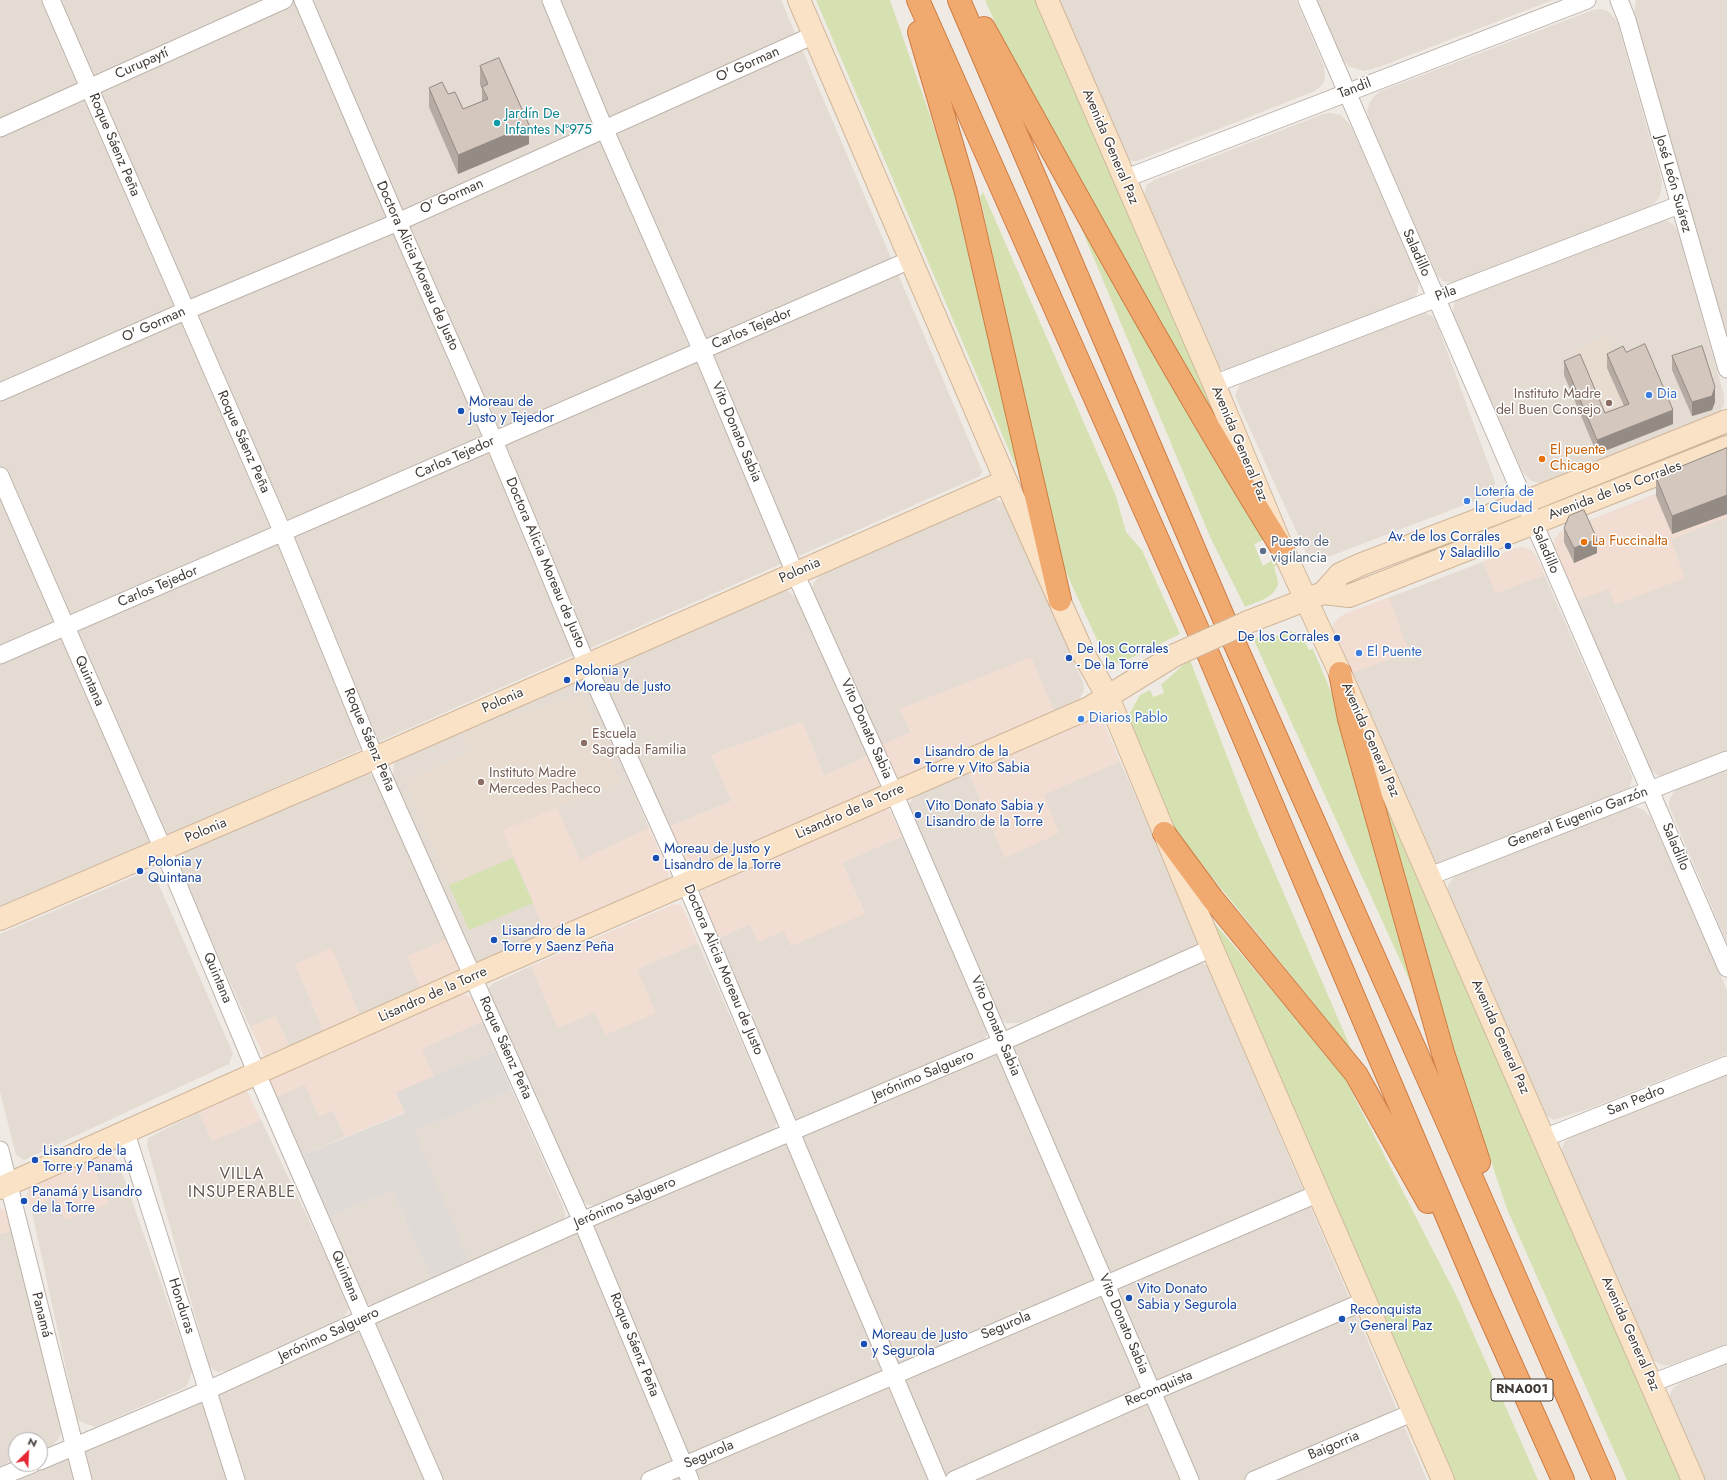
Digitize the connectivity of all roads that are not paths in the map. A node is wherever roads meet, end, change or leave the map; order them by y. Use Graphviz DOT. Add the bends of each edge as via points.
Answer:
graph roads {
  1 [pos="51,0"];
  2 [pos="284,0"];
  3 [pos="303,0"];
  4 [pos="551,0"];
  5 [pos="799,0"];
  6 [pos="910,0"];
  7 [pos="918,0"];
  8 [pos="959,0"];
  9 [pos="969,0"];
  10 [pos="1047,0"];
  11 [pos="1306,0"];
  12 [pos="1587,0"];
  13 [pos="1619,0"];
  14 [pos="814,36"];
  15 [pos="89,88"];
  16 [pos="1346,93"];
  17 [pos="0,128"];
  18 [pos="604,128"];
  19 [pos="1124,179"];
  20 [pos="1679,205"];
  21 [pos="398,222"];
  22 [pos="910,260"];
  23 [pos="1436,298"];
  24 [pos="185,311"];
  25 [pos="702,351"];
  26 [pos="1727,369"];
  27 [pos="1214,384"];
  28 [pos="0,392"];
  29 [pos="1727,421"];
  30 [pos="494,441"];
  31 [pos="1727,447"];
  32 [pos="0,476"];
  33 [pos="1006,481"];
  34 [pos="1526,502"];
  35 [pos="1534,523"];
  36 [pos="283,533"];
  37 [pos="1283,550"];
  38 [pos="795,573"];
  39 [pos="1315,596"];
  40 [pos="1060,600"];
  41 [pos="65,627"];
  42 [pos="0,655"];
  43 [pos="587,665"];
  44 [pos="1340,673"];
  45 [pos="1108,697"];
  46 [pos="375,758"];
  47 [pos="1727,760"];
  48 [pos="1650,790"];
  49 [pos="894,793"];
  50 [pos="1164,833"];
  51 [pos="163,850"];
  52 [pos="1430,876"];
  53 [pos="686,884"];
  54 [pos="0,919"];
  55 [pos="1212,948"];
  56 [pos="1727,968"];
  57 [pos="474,976"];
  58 [pos="1002,1042"];
  59 [pos="1727,1065"];
  60 [pos="257,1074"];
  61 [pos="126,1132"];
  62 [pos="792,1132"];
  63 [pos="1544,1138"];
  64 [pos="0,1150"];
  65 [pos="4,1186"];
  66 [pos="1319,1193"];
  67 [pos="582,1221"];
  68 [pos="1106,1284"];
  69 [pos="1482,1299"];
  70 [pos="1525,1299"];
  71 [pos="1365,1301"];
  72 [pos="363,1319"];
  73 [pos="1727,1354"];
  74 [pos="894,1375"];
  75 [pos="1652,1383"];
  76 [pos="208,1390"];
  77 [pos="1152,1392"];
  78 [pos="1414,1412"];
  79 [pos="74,1448"];
  80 [pos="48,1458"];
  81 [pos="12,1472"];
  82 [pos="687,1473"];
  83 [pos="0,1477"];
  84 [pos="83,1480"];
  85 [pos="236,1480"];
  86 [pos="434,1480"];
  87 [pos="650,1480"];
  88 [pos="938,1480"];
  89 [pos="954,1480"];
  90 [pos="1190,1480"];
  91 [pos="1254,1480"];
  92 [pos="1443,1480"];
  93 [pos="1562,1480"];
  94 [pos="1604,1480"];
  95 [pos="1693,1480"];
  1 -- 15 [label="street, Roque Sáenz Peña"];
  2 -- 15 [label="street, Curupaytí"];
  3 -- 21 [label="street, Doctora Alicia Moreau de Justo"];
  4 -- 18 [label="street, Vito Donato Sabia"];
  5 -- 14 [label="street"];
  6 -- 40 [label="highway" via="966,192"];
  7 -- 69 [label="highway, RNA001" via="1198,630"];
  8 -- 70 [label="highway, RNA001" via="1234,642"];
  9 -- 37 [label="highway" via="1225,455"];
  10 -- 19 [label="street, Avenida General Paz"];
  11 -- 16 [label="street, Saladillo"];
  12 -- 16 [label="street, Tandil"];
  13 -- 20 [label="street, José León Suárez" via="1627,20"];
  14 -- 18 [label="street, O' Gorman"];
  14 -- 22 [label="street"];
  15 -- 17 [label="street, Curupaytí"];
  15 -- 24 [label="street, Roque Sáenz Peña"];
  16 -- 19 [label="street, Tandil"];
  16 -- 23 [label="street, Saladillo"];
  18 -- 21 [label="street, O' Gorman"];
  18 -- 25 [label="street, Vito Donato Sabia"];
  19 -- 27 [label="street, Avenida General Paz"];
  20 -- 23 [label="street, Pila"];
  20 -- 26 [label="street, José León Suárez"];
  21 -- 24 [label="street, O' Gorman"];
  21 -- 30 [label="street, Doctora Alicia Moreau de Justo"];
  22 -- 25 [label="street, Carlos Tejedor"];
  22 -- 33 [label="street"];
  23 -- 27 [label="street, Pila"];
  23 -- 34 [label="street, Saladillo"];
  24 -- 28 [label="street, O' Gorman"];
  24 -- 36 [label="street, Roque Sáenz Peña"];
  25 -- 30 [label="street, Carlos Tejedor"];
  25 -- 38 [label="street, Vito Donato Sabia"];
  27 -- 37 [label="street, Avenida General Paz"];
  29 -- 34 [label="street, Avenida de los Corrales"];
  30 -- 36 [label="street, Carlos Tejedor"];
  30 -- 43 [label="street, Doctora Alicia Moreau de Justo"];
  31 -- 35 [label="street, Avenida de los Corrales"];
  32 -- 41 [label="street, Quintana"];
  33 -- 38 [label="street, Polonia"];
  33 -- 40 [label="street"];
  34 -- 35 [label="street, Saladillo"];
  34 -- 39 [label="street, Avenida de los Corrales" via="1362,564 1340,574"];
  35 -- 39 [label="street, Avenida de los Corrales" via="1349,596"];
  35 -- 48 [label="street, Saladillo"];
  36 -- 41 [label="street, Carlos Tejedor"];
  36 -- 46 [label="street, Roque Sáenz Peña"];
  37 -- 39 [label="street, Avenida General Paz"];
  38 -- 43 [label="street, Polonia"];
  38 -- 49 [label="street, Vito Donato Sabia"];
  39 -- 44 [label="street, Avenida General Paz"];
  39 -- 45 [label="street, Avenida de los Corrales, bridge" via="1248,622 1175,655"];
  40 -- 45 [label="street" via="1082,650"];
  41 -- 42 [label="street, Carlos Tejedor"];
  41 -- 51 [label="street, Quintana"];
  43 -- 46 [label="street, Polonia"];
  43 -- 53 [label="street, Doctora Alicia Moreau de Justo"];
  44 -- 52 [label="street, Avenida General Paz"];
  44 -- 70 [label="highway" via="1349,718 1443,1053"];
  45 -- 49 [label="street, Lisandro de la Torre" via="1089,708"];
  45 -- 50 [label="street"];
  46 -- 51 [label="street, Polonia"];
  46 -- 57 [label="street, Roque Sáenz Peña"];
  47 -- 48 [label="street, General Eugenio Garzón"];
  48 -- 52 [label="street, General Eugenio Garzón"];
  48 -- 56 [label="street, Saladillo"];
  49 -- 53 [label="street, Lisandro de la Torre"];
  49 -- 58 [label="street, Vito Donato Sabia"];
  50 -- 55 [label="street"];
  50 -- 69 [label="highway" via="1212,898 1356,1074"];
  51 -- 54 [label="street, Polonia"];
  51 -- 60 [label="street, Quintana"];
  52 -- 63 [label="street, Avenida General Paz"];
  53 -- 57 [label="street, Lisandro de la Torre"];
  53 -- 62 [label="street, Doctora Alicia Moreau de Justo"];
  55 -- 58 [label="street, Jerónimo Salguero"];
  55 -- 66 [label="street"];
  57 -- 60 [label="street, Lisandro de la Torre"];
  57 -- 67 [label="street, Roque Sáenz Peña"];
  58 -- 62 [label="street, Jerónimo Salguero"];
  58 -- 68 [label="street, Vito Donato Sabia"];
  59 -- 63 [label="street, San Pedro"];
  60 -- 61 [label="street, Lisandro de la Torre"];
  60 -- 72 [label="street, Quintana"];
  61 -- 65 [label="street, Lisandro de la Torre"];
  61 -- 76 [label="street, Honduras"];
  62 -- 67 [label="street, Jerónimo Salguero"];
  62 -- 74 [label="street, Doctora Alicia Moreau de Justo"];
  63 -- 75 [label="street, Avenida General Paz"];
  64 -- 65 [label="street, Panamá"];
  65 -- 79 [label="street, Panamá"];
  66 -- 68 [label="street, Segurola"];
  66 -- 71 [label="street"];
  67 -- 72 [label="street, Jerónimo Salguero"];
  67 -- 82 [label="street, Roque Sáenz Peña"];
  68 -- 74 [label="street, Segurola"];
  68 -- 77 [label="street, Vito Donato Sabia"];
  69 -- 93 [label="highway, RNA001"];
  70 -- 94 [label="highway, RNA001"];
  71 -- 77 [label="street, Reconquista"];
  71 -- 78 [label="street"];
  72 -- 76 [label="street, Jerónimo Salguero"];
  72 -- 86 [label="street, Quintana"];
  73 -- 75 [label="street"];
  74 -- 82 [label="street, Segurola"];
  74 -- 88 [label="street, Doctora Alicia Moreau de Justo"];
  75 -- 95 [label="street, Avenida General Paz"];
  76 -- 79 [label="street, Jerónimo Salguero"];
  76 -- 85 [label="street, Honduras"];
  77 -- 89 [label="street, Reconquista"];
  77 -- 90 [label="street, Vito Donato Sabia"];
  78 -- 91 [label="street, Baigorria"];
  78 -- 92 [label="street"];
  79 -- 80 [label="street, Jerónimo Salguero"];
  79 -- 84 [label="street, Panamá"];
  81 -- 83 [label="street"];
  82 -- 87 [label="street, Segurola"];
}
